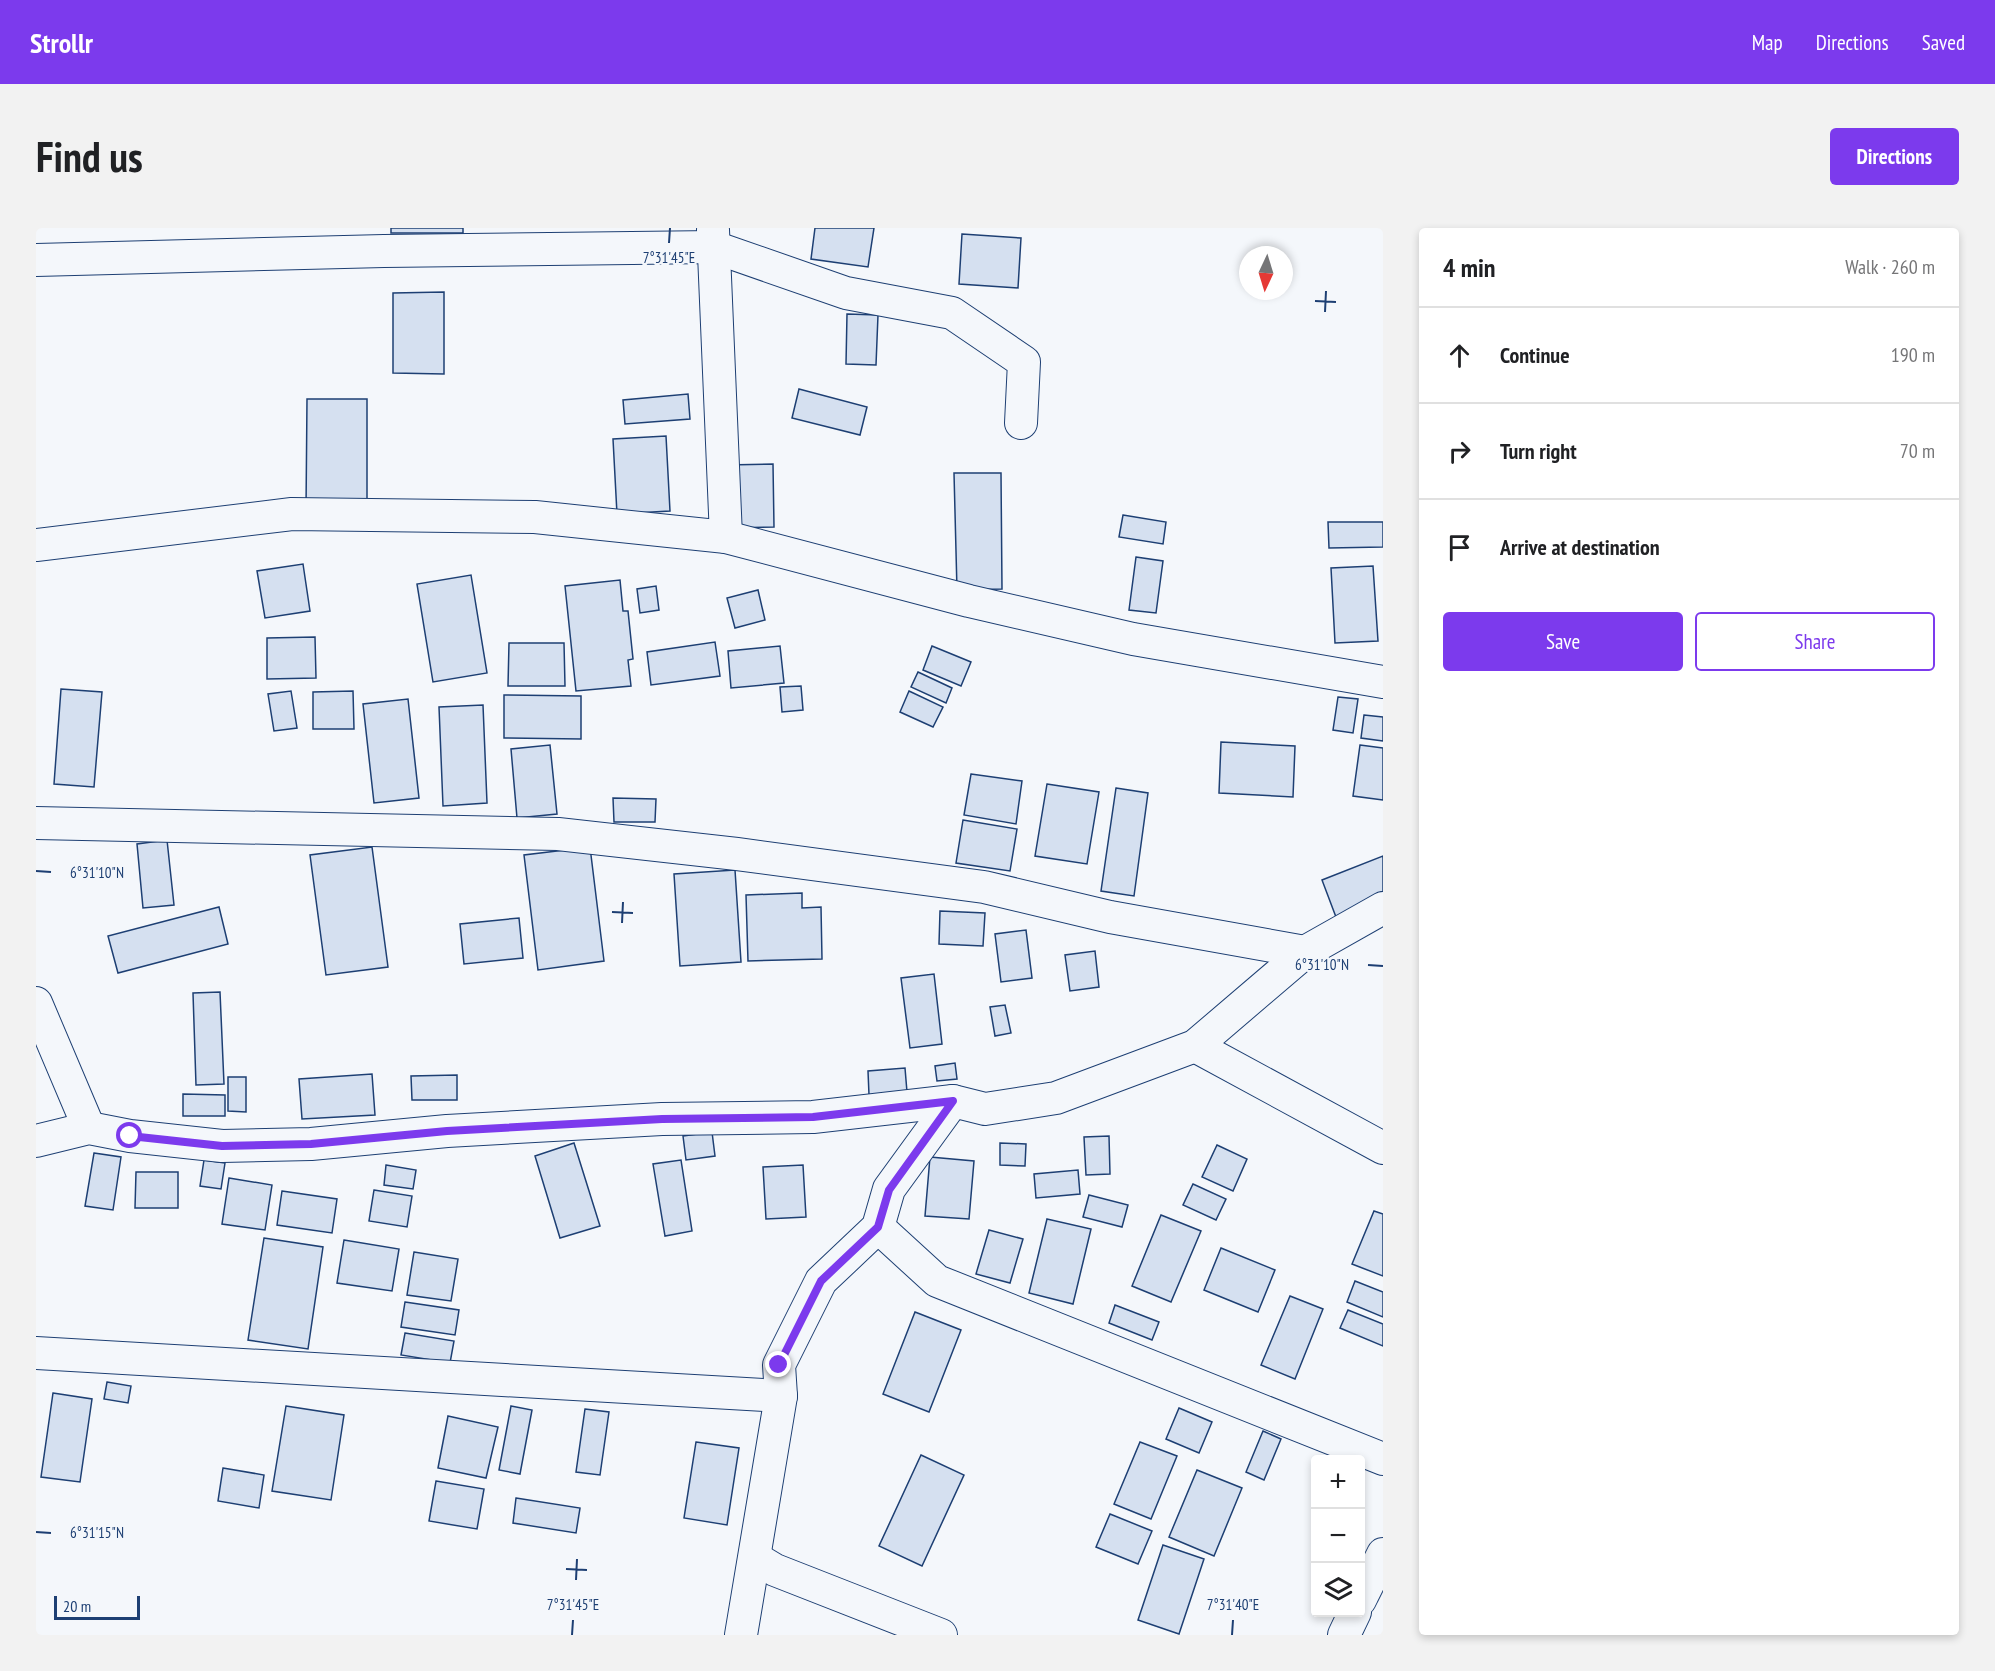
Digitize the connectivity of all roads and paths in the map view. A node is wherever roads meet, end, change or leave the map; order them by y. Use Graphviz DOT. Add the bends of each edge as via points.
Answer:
graph roads {
  1 [pos="713,238"];
  2 [pos="36,260"];
  3 [pos="1021,423"];
  4 [pos="726,537"];
  5 [pos="36,545"];
  6 [pos="1383,682"];
  7 [pos="36,823"];
  8 [pos="1383,908"];
  9 [pos="1305,952"];
  10 [pos="36,1004"];
  11 [pos="1195,1046"];
  12 [pos="953,1101"];
  13 [pos="89,1128"];
  14 [pos="36,1141"];
  15 [pos="1383,1148"];
  16 [pos="878,1227"];
  17 [pos="36,1353"];
  18 [pos="781,1396"];
  19 [pos="1383,1459"];
  20 [pos="1383,1554"];
  21 [pos="754,1558"];
  22 [pos="1365,1590"];
  23 [pos="1353,1617"];
  24 [pos="741,1635"];
  25 [pos="941,1635"];
  26 [pos="1344,1635"];
  1 -- 2 [label="street"];
  1 -- 3 [label="street" via="846,293 952,313 1024,362"];
  1 -- 4 [label="street"];
  4 -- 5 [label="street" via="536,517 292,514"];
  4 -- 6 [label="street" via="969,601 1133,639"];
  7 -- 9 [label="street" via="558,834 984,887 1110,917"];
  8 -- 9 [label="street"];
  9 -- 11 [label="street"];
  10 -- 13 [label="street"];
  11 -- 12 [label="street" via="1056,1098 985,1109"];
  11 -- 15 [label="street"];
  12 -- 13 [label="street" via="813,1117 447,1131 311,1144 222,1146"];
  12 -- 16 [label="street" via="889,1190"];
  13 -- 14 [label="street"];
  16 -- 18 [label="street" via="821,1281 779,1365"];
  16 -- 19 [label="street" via="937,1281"];
  17 -- 18 [label="street"];
  18 -- 21 [label="street"];
  20 -- 22 [label="street"];
  21 -- 24 [label="street"];
  21 -- 25 [label="street" via="775,1570"];
  23 -- 26 [label="street"];
}
